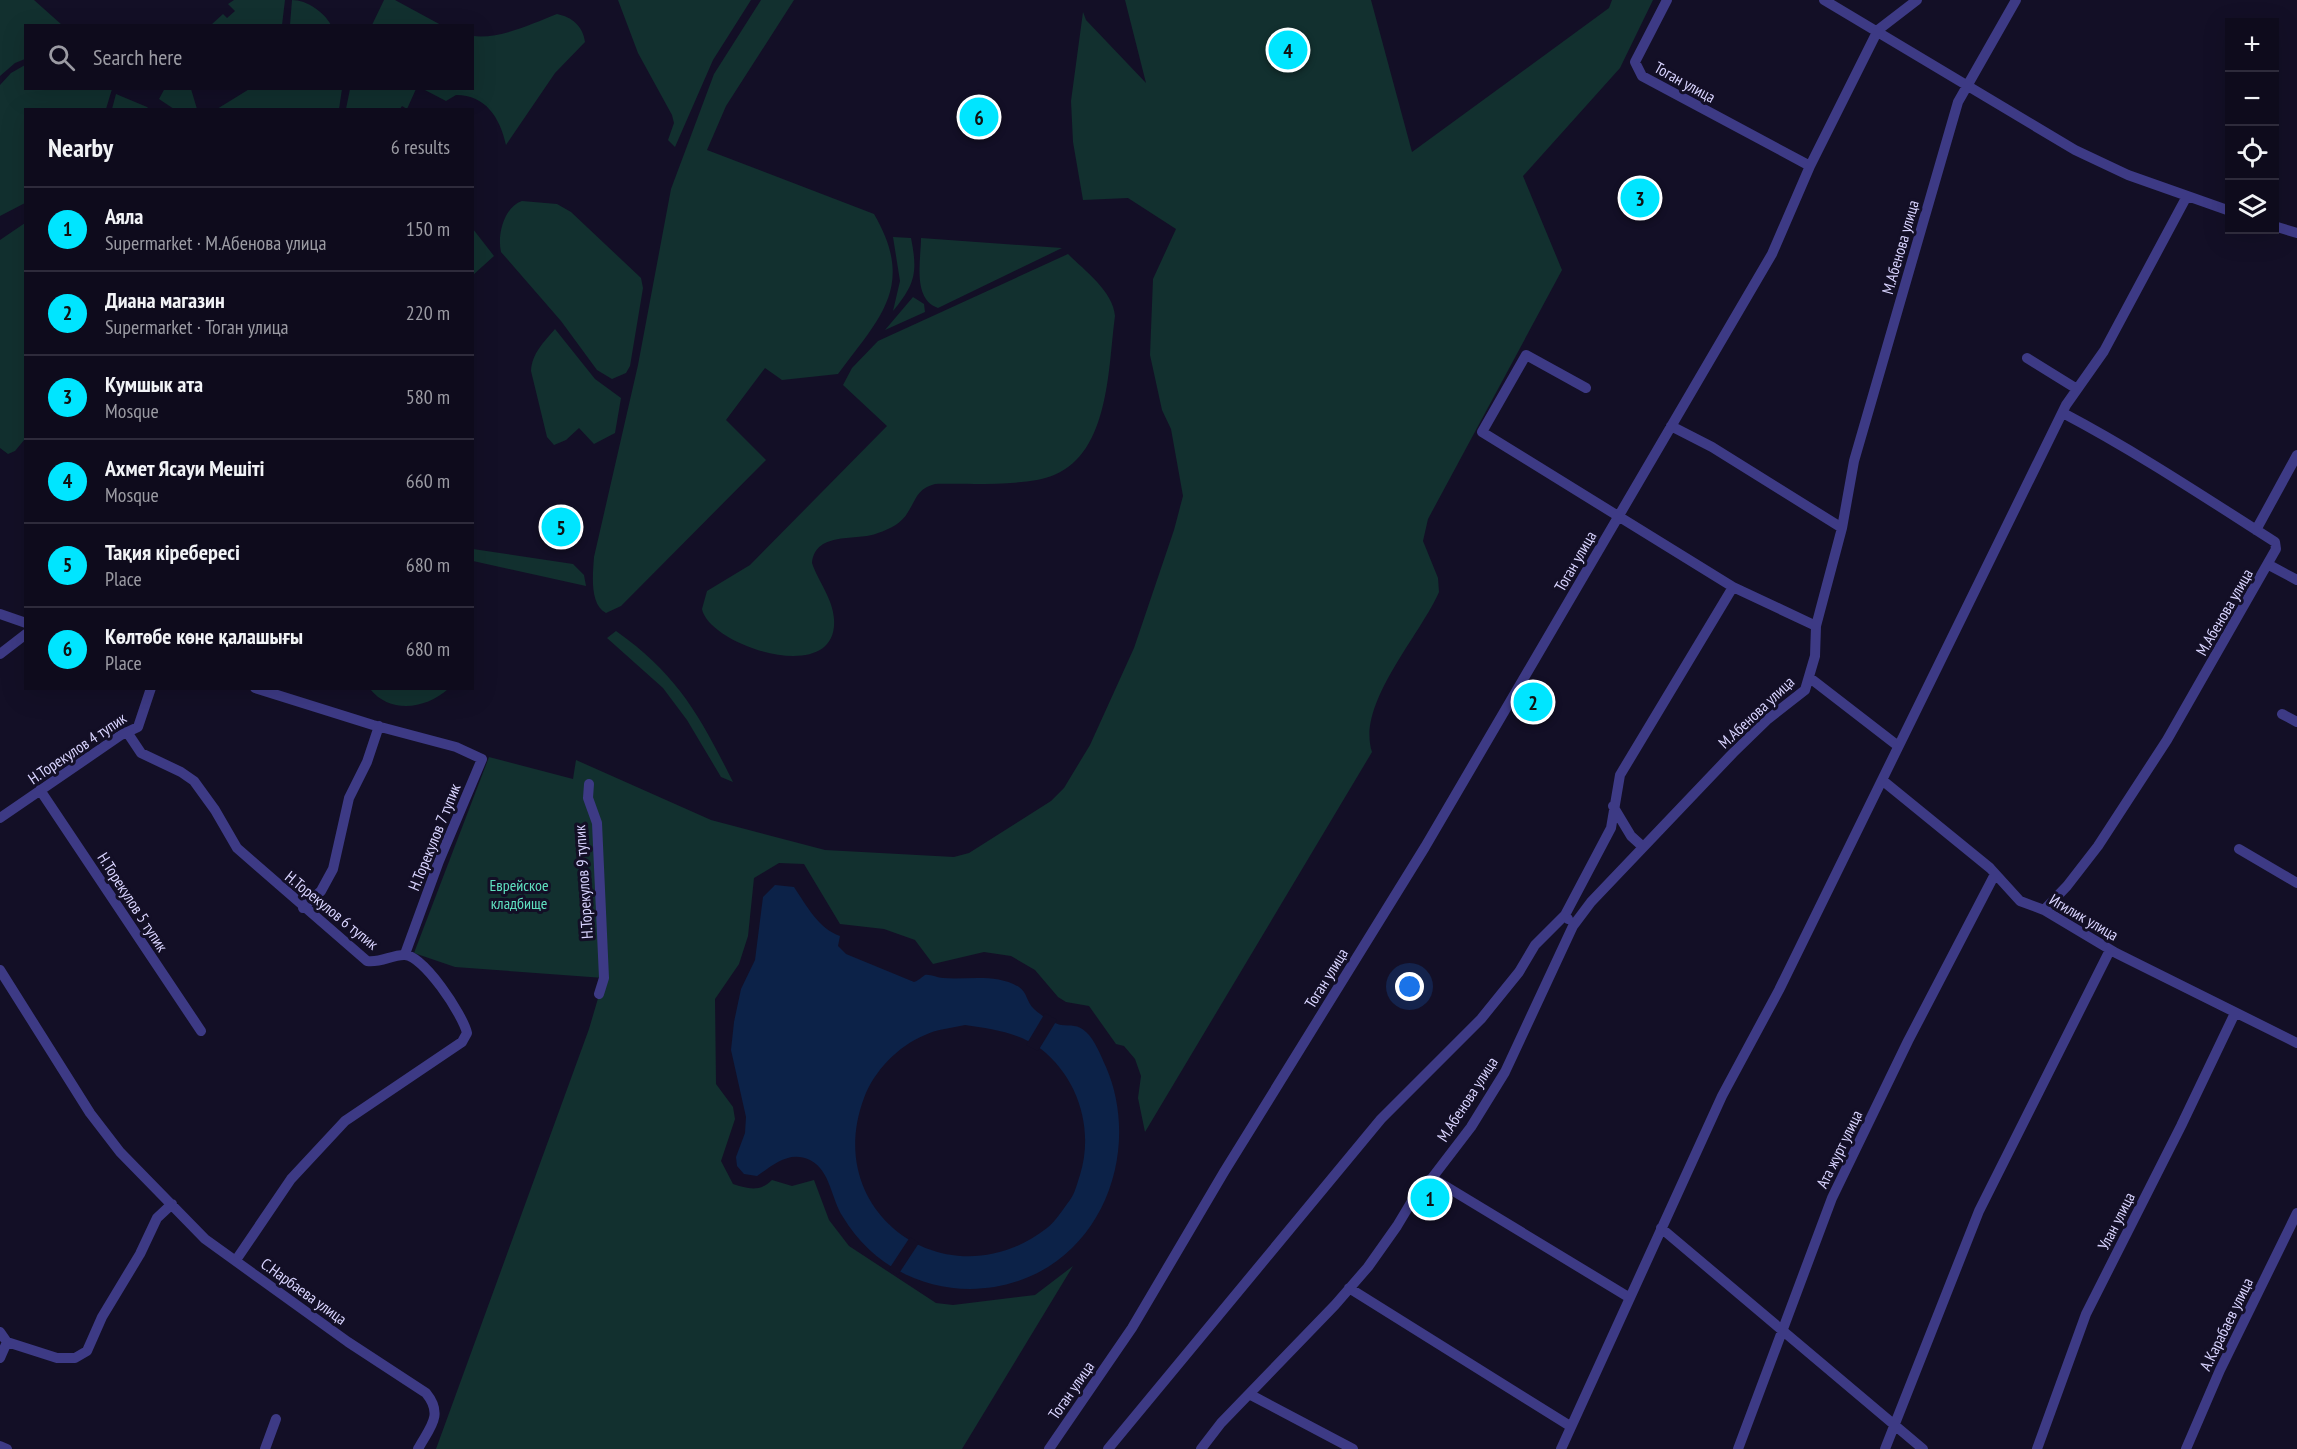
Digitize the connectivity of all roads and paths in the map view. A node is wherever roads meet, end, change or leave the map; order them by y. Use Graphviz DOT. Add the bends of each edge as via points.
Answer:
graph roads {
  1 [pos="1824,0"];
  2 [pos="1917,0"];
  3 [pos="2016,0"];
  4 [pos="1665,4"];
  5 [pos="1878,30"];
  6 [pos="1967,84"];
  7 [pos="1810,166"];
  8 [pos="2187,196"];
  9 [pos="2225,210"];
  10 [pos="2279,228"];
  11 [pos="2297,233"];
  12 [pos="2027,358"];
  13 [pos="1586,388"];
  14 [pos="2077,389"];
  15 [pos="2063,413"];
  16 [pos="1671,426"];
  17 [pos="2297,455"];
  18 [pos="1618,516"];
  19 [pos="1842,528"];
  20 [pos="2256,530"];
  21 [pos="2269,565"];
  22 [pos="2297,579"];
  23 [pos="1733,587"];
  24 [pos="0,614"];
  25 [pos="24,622"];
  26 [pos="1816,626"];
  27 [pos="24,636"];
  28 [pos="0,654"];
  29 [pos="1810,678"];
  30 [pos="150,690"];
  31 [pos="261,690"];
  32 [pos="2282,714"];
  33 [pos="2297,722"];
  34 [pos="379,726"];
  35 [pos="127,732"];
  36 [pos="1898,746"];
  37 [pos="1882,780"];
  38 [pos="589,784"];
  39 [pos="40,790"];
  40 [pos="1613,806"];
  41 [pos="0,818"];
  42 [pos="1642,846"];
  43 [pos="2239,849"];
  44 [pos="1995,874"];
  45 [pos="2297,884"];
  46 [pos="303,908"];
  47 [pos="2044,910"];
  48 [pos="1565,915"];
  49 [pos="1573,926"];
  50 [pos="2110,950"];
  51 [pos="405,954"];
  52 [pos="0,970"];
  53 [pos="599,994"];
  54 [pos="2235,1012"];
  55 [pos="201,1031"];
  56 [pos="2297,1043"];
  57 [pos="1432,1178"];
  58 [pos="172,1204"];
  59 [pos="2297,1213"];
  60 [pos="1661,1228"];
  61 [pos="236,1260"];
  62 [pos="1349,1288"];
  63 [pos="1630,1298"];
  64 [pos="1783,1330"];
  65 [pos="0,1332"];
  66 [pos="7,1342"];
  67 [pos="0,1358"];
  68 [pos="1250,1394"];
  69 [pos="276,1419"];
  70 [pos="1894,1425"];
  71 [pos="1570,1426"];
  72 [pos="0,1446"];
  73 [pos="6,1449"];
  74 [pos="265,1449"];
  75 [pos="418,1449"];
  76 [pos="1049,1449"];
  77 [pos="1108,1449"];
  78 [pos="1201,1449"];
  79 [pos="1353,1449"];
  80 [pos="1561,1449"];
  81 [pos="1738,1449"];
  82 [pos="1885,1449"];
  83 [pos="1923,1449"];
  84 [pos="2037,1449"];
  85 [pos="2186,1449"];
  1 -- 5 [label="street"];
  2 -- 5 [label="street"];
  3 -- 6 [label="street, М.Абенова улица"];
  4 -- 7 [label="street, Тоган улица" via="1635,63 1642,76"];
  5 -- 6 [label="street"];
  5 -- 7 [label="street"];
  6 -- 8 [label="street" via="2075,150 2128,176"];
  6 -- 19 [label="street, М.Абенова улица" via="1958,102 1854,461"];
  7 -- 16 [label="street, Тоган улица" via="1772,254"];
  8 -- 9 [label="street"];
  8 -- 14 [label="street" via="2104,351"];
  10 -- 11 [label="street"];
  12 -- 14 [label="street"];
  13 -- 18 [label="street" via="1526,355 1482,432"];
  14 -- 15 [label="street"];
  15 -- 20 [label="street, М.Абенова улица"];
  15 -- 36 [label="street"];
  16 -- 18 [label="street, Тоган улица"];
  16 -- 19 [label="street"];
  17 -- 20 [label="street"];
  18 -- 23 [label="street"];
  18 -- 76 [label="street, Тоган улица" via="1425,847 1132,1328"];
  19 -- 26 [label="street, М.Абенова улица"];
  20 -- 21 [label="street, М.Абенова улица" via="2275,542"];
  21 -- 22 [label="street, М.Абенова улица"];
  21 -- 47 [label="street, М.Абенова улица" via="2167,740 2098,846"];
  23 -- 26 [label="street"];
  23 -- 40 [label="street" via="1620,775"];
  24 -- 25 [label="street"];
  26 -- 29 [label="street, М.Абенова улица"];
  27 -- 28 [label="street"];
  29 -- 36 [label="street"];
  29 -- 42 [label="street, М.Абенова улица" via="1805,690 1768,719"];
  30 -- 35 [label="street, Н.Торекулов 4 тупик" via="138,727"];
  31 -- 34 [label="street"];
  32 -- 33 [label="street"];
  34 -- 46 [label="street" via="349,798 333,869 321,891"];
  34 -- 51 [label="street, Н.Торекулов 7 тупик" via="456,747 482,759"];
  35 -- 39 [label="street, Н.Торекулов 4 тупик"];
  35 -- 46 [label="street, Н.Торекулов 6 тупик" via="141,753 194,781 237,848"];
  36 -- 37 [label="street"];
  37 -- 44 [label="street, Игилик улица"];
  37 -- 60 [label="street" via="1722,1096"];
  38 -- 53 [label="street, Н.Торекулов 9 тупик" via="588,798 597,823 604,978"];
  39 -- 41 [label="street, Н.Торекулов 4 тупик"];
  39 -- 55 [label="street, Н.Торекулов 5 тупик"];
  40 -- 42 [label="street" via="1631,836"];
  40 -- 48 [label="street" via="1611,828"];
  42 -- 49 [label="street, М.Абенова улица"];
  43 -- 45 [label="street"];
  44 -- 47 [label="street, Игилик улица" via="2020,901"];
  44 -- 64 [label="street, Ата журт улица" via="1832,1198"];
  46 -- 51 [label="street, Н.Торекулов 6 тупик" via="367,961"];
  47 -- 50 [label="street, Игилик улица"];
  48 -- 49 [label="street"];
  48 -- 77 [label="street" via="1535,945 1520,972 1481,1019 1381,1119"];
  49 -- 57 [label="street, М.Абенова улица" via="1505,1072 1471,1127"];
  50 -- 54 [label="street, Игилик улица"];
  50 -- 70 [label="street" via="1979,1211"];
  51 -- 61 [label="street" via="416,958 456,1006 467,1033 462,1042 345,1120 291,1179"];
  52 -- 58 [label="street, С.Нарбаева улица" via="90,1113 120,1152"];
  54 -- 56 [label="street, Игилик улица"];
  54 -- 84 [label="street, Улан улица" via="2086,1314"];
  57 -- 62 [label="street, М.Абенова улица" via="1421,1186 1397,1226"];
  57 -- 63 [label="street"];
  58 -- 61 [label="street, С.Нарбаева улица" via="205,1239"];
  58 -- 66 [label="street" via="157,1218 87,1351 75,1358 57,1358"];
  59 -- 85 [label="street, А.Карабаев улица"];
  60 -- 63 [label="street"];
  60 -- 64 [label="street"];
  61 -- 75 [label="street, С.Нарбаева улица" via="426,1393 435,1404 435,1418"];
  62 -- 68 [label="street, М.Абенова улица"];
  62 -- 71 [label="street"];
  63 -- 71 [label="street"];
  64 -- 70 [label="street"];
  64 -- 81 [label="street, Ата журт улица"];
  65 -- 66 [label="street"];
  66 -- 67 [label="street"];
  68 -- 78 [label="street, М.Абенова улица"];
  68 -- 79 [label="street"];
  69 -- 74 [label="street"];
  70 -- 82 [label="street"];
  70 -- 83 [label="street"];
  71 -- 80 [label="street"];
  72 -- 73 [label="street"];
}
